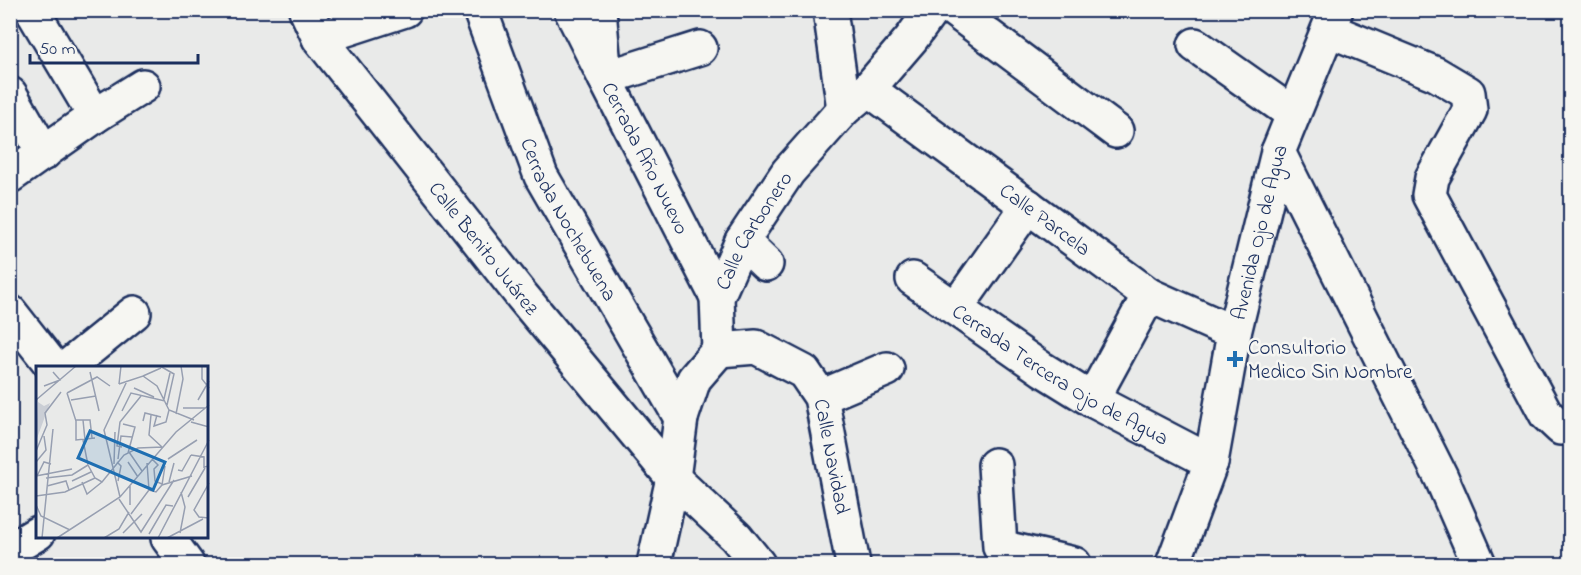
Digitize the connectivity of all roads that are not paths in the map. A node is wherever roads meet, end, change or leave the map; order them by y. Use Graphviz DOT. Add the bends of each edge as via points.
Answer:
graph roads {
  1 [pos="32,10"];
  2 [pos="405,10"];
  3 [pos="480,10"];
  4 [pos="571,10"];
  5 [pos="598,10"];
  6 [pos="830,10"];
  7 [pos="932,10"];
  8 [pos="954,10"];
  9 [pos="1332,20"];
  10 [pos="313,25"];
  11 [pos="1195,45"];
  12 [pos="700,48"];
  13 [pos="605,78"];
  14 [pos="144,86"];
  15 [pos="10,94"];
  16 [pos="856,99"];
  17 [pos="1293,114"];
  18 [pos="94,116"];
  19 [pos="1116,131"];
  20 [pos="1278,152"];
  21 [pos="44,153"];
  22 [pos="10,176"];
  23 [pos="1028,206"];
  24 [pos="742,241"];
  25 [pos="766,264"];
  26 [pos="913,279"];
  27 [pos="1149,295"];
  28 [pos="717,297"];
  29 [pos="956,309"];
  30 [pos="10,312"];
  31 [pos="134,313"];
  32 [pos="1234,333"];
  33 [pos="719,350"];
  34 [pos="52,366"];
  35 [pos="68,366"];
  36 [pos="887,369"];
  37 [pos="821,397"];
  38 [pos="1092,400"];
  39 [pos="681,418"];
  40 [pos="1570,426"];
  41 [pos="1211,462"];
  42 [pos="995,465"];
  43 [pos="673,478"];
  44 [pos="36,534"];
  45 [pos="169,539"];
  46 [pos="10,550"];
  47 [pos="187,564"];
  48 [pos="654,564"];
  49 [pos="758,564"];
  50 [pos="853,564"];
  51 [pos="1074,564"];
  52 [pos="1173,564"];
  53 [pos="1479,564"];
  1 -- 18 [label="street"];
  2 -- 10 [label="street"];
  3 -- 39 [label="street, Cerrada Nochebuena" via="541,177"];
  4 -- 13 [label="street"];
  5 -- 13 [label="street, Cerrada Año Nuevo"];
  6 -- 16 [label="street"];
  7 -- 16 [label="street, Calle Carbonero"];
  8 -- 19 [label="street"];
  9 -- 17 [label="street, Avenida Ojo de Agua"];
  9 -- 40 [label="street" via="1468,93 1470,110 1432,178 1428,195 1546,414 1561,428"];
  10 -- 43 [label="street, Calle Benito Juárez" via="522,296"];
  11 -- 17 [label="street"];
  12 -- 13 [label="street"];
  13 -- 28 [label="street, Cerrada Año Nuevo"];
  14 -- 18 [label="street"];
  15 -- 21 [label="street"];
  16 -- 23 [label="street, Calle Parcela"];
  16 -- 24 [label="street, Calle Carbonero" via="788,171"];
  17 -- 20 [label="street, Avenida Ojo de Agua"];
  18 -- 21 [label="street"];
  20 -- 32 [label="street, Avenida Ojo de Agua"];
  20 -- 53 [label="street" via="1441,477"];
  21 -- 22 [label="street"];
  23 -- 27 [label="street, Calle Parcela"];
  23 -- 29 [label="street"];
  24 -- 25 [label="street"];
  24 -- 28 [label="street, Calle Carbonero"];
  26 -- 29 [label="street, Cerrada Tercera Ojo de Agua"];
  27 -- 32 [label="street, Calle Parcela"];
  27 -- 38 [label="street"];
  28 -- 33 [label="street, Calle Carbonero"];
  29 -- 38 [label="street, Cerrada Tercera Ojo de Agua"];
  30 -- 34 [label="street"];
  31 -- 35 [label="street"];
  32 -- 41 [label="street, Avenida Ojo de Agua"];
  33 -- 37 [label="street, Calle Navidad" via="756,347 804,372"];
  33 -- 39 [label="street" via="694,379"];
  36 -- 37 [label="street"];
  37 -- 50 [label="street, Calle Navidad"];
  38 -- 41 [label="street, Cerrada Tercera Ojo de Agua"];
  39 -- 43 [label="street"];
  41 -- 52 [label="street, Avenida Ojo de Agua"];
  42 -- 51 [label="street" via="1000,547"];
  43 -- 48 [label="street"];
  43 -- 49 [label="street, Calle Benito Juárez" via="736,537"];
  44 -- 46 [label="street"];
  45 -- 47 [label="street"];
}
